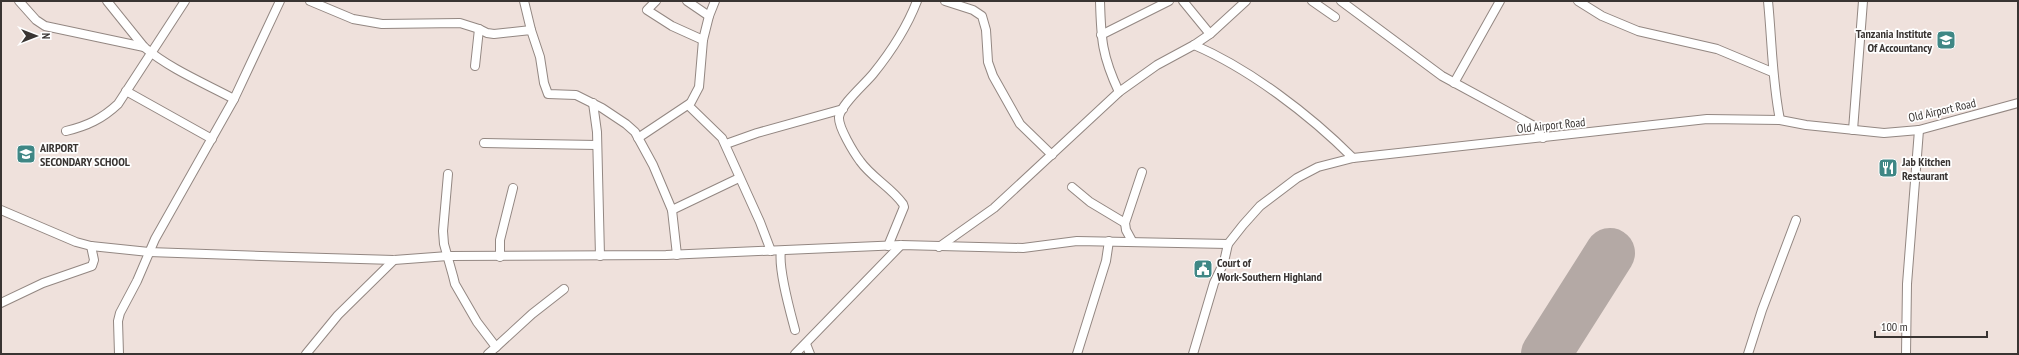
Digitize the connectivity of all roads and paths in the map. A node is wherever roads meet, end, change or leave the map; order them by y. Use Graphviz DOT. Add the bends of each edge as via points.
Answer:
graph roads {
  1 [pos="19,1"];
  2 [pos="107,1"];
  3 [pos="185,1"];
  4 [pos="280,1"];
  5 [pos="310,1"];
  6 [pos="524,1"];
  7 [pos="656,1"];
  8 [pos="687,1"];
  9 [pos="716,1"];
  10 [pos="917,1"];
  11 [pos="945,1"];
  12 [pos="1100,1"];
  13 [pos="1169,1"];
  14 [pos="1183,1"];
  15 [pos="1246,1"];
  16 [pos="1312,1"];
  17 [pos="1341,1"];
  18 [pos="1500,1"];
  19 [pos="1578,1"];
  20 [pos="1768,1"];
  21 [pos="1863,1"];
  22 [pos="709,16"];
  23 [pos="1335,17"];
  24 [pos="479,29"];
  25 [pos="531,30"];
  26 [pos="1210,34"];
  27 [pos="1101,35"];
  28 [pos="703,40"];
  29 [pos="1194,45"];
  30 [pos="144,47"];
  31 [pos="151,53"];
  32 [pos="475,66"];
  33 [pos="1772,72"];
  34 [pos="1454,82"];
  35 [pos="126,91"];
  36 [pos="1119,92"];
  37 [pos="234,99"];
  38 [pos="593,103"];
  39 [pos="2018,103"];
  40 [pos="689,104"];
  41 [pos="843,109"];
  42 [pos="1780,120"];
  43 [pos="1853,130"];
  44 [pos="1919,130"];
  45 [pos="66,131"];
  46 [pos="638,138"];
  47 [pos="1543,138"];
  48 [pos="212,139"];
  49 [pos="484,143"];
  50 [pos="726,144"];
  51 [pos="597,145"];
  52 [pos="1052,155"];
  53 [pos="1353,158"];
  54 [pos="1142,172"];
  55 [pos="448,174"];
  56 [pos="740,178"];
  57 [pos="1072,187"];
  58 [pos="513,188"];
  59 [pos="1,210"];
  60 [pos="672,210"];
  61 [pos="1796,220"];
  62 [pos="1125,223"];
  63 [pos="1109,241"];
  64 [pos="1132,241"];
  65 [pos="1228,244"];
  66 [pos="901,245"];
  67 [pos="91,246"];
  68 [pos="888,246"];
  69 [pos="939,247"];
  70 [pos="771,251"];
  71 [pos="781,251"];
  72 [pos="149,252"];
  73 [pos="677,255"];
  74 [pos="448,256"];
  75 [pos="600,256"];
  76 [pos="500,257"];
  77 [pos="394,260"];
  78 [pos="564,290"];
  79 [pos="1,303"];
  80 [pos="795,330"];
  81 [pos="806,344"];
  82 [pos="496,346"];
  83 [pos="119,354"];
  84 [pos="306,354"];
  85 [pos="488,354"];
  86 [pos="795,354"];
  87 [pos="810,354"];
  88 [pos="1077,354"];
  89 [pos="1192,354"];
  90 [pos="1748,354"];
  91 [pos="1906,354"];
  1 -- 30 [label="street" via="45,26"];
  2 -- 30 [label="street"];
  3 -- 31 [label="street"];
  4 -- 37 [label="street"];
  5 -- 24 [label="street" via="349,18 369,22 460,23"];
  6 -- 25 [label="street"];
  7 -- 28 [label="street" via="647,10 672,26"];
  8 -- 22 [label="street"];
  9 -- 22 [label="street"];
  10 -- 41 [label="street" via="912,15 880,63"];
  11 -- 52 [label="street" via="973,10 982,16 986,30 988,62 993,76 1020,124"];
  12 -- 27 [label="street"];
  13 -- 27 [label="street"];
  14 -- 26 [label="street"];
  15 -- 26 [label="street"];
  16 -- 23 [label="street"];
  17 -- 34 [label="street"];
  18 -- 34 [label="street"];
  19 -- 33 [label="street" via="1602,16 1638,30 1717,49"];
  20 -- 33 [label="street"];
  21 -- 43 [label="street"];
  22 -- 28 [label="street"];
  24 -- 25 [label="street" via="494,34"];
  24 -- 32 [label="street"];
  25 -- 38 [label="street" via="548,94 576,95"];
  26 -- 29 [label="street"];
  27 -- 36 [label="street" via="1107,64"];
  28 -- 40 [label="street" via="699,87"];
  29 -- 36 [label="street" via="1157,65"];
  29 -- 53 [label="street" via="1224,60 1292,106 1325,131"];
  30 -- 31 [label="street"];
  31 -- 35 [label="street"];
  31 -- 37 [label="street"];
  33 -- 42 [label="street"];
  34 -- 47 [label="street" via="1534,126"];
  35 -- 45 [label="street" via="118,104 106,115 94,123"];
  35 -- 48 [label="street"];
  36 -- 52 [label="street"];
  37 -- 48 [label="street"];
  38 -- 46 [label="street" via="626,124"];
  38 -- 51 [label="street"];
  39 -- 44 [label="street, Old Airport Road"];
  40 -- 46 [label="street"];
  40 -- 50 [label="street"];
  41 -- 50 [label="street"];
  41 -- 68 [label="street" via="839,116 840,123 857,157 868,171 890,189 904,207"];
  42 -- 43 [label="street, Old Airport Road"];
  42 -- 47 [label="street, Old Airport Road" via="1707,120"];
  43 -- 44 [label="street, Old Airport Road"];
  44 -- 91 [label="street" via="1908,284"];
  46 -- 60 [label="street" via="653,165"];
  47 -- 53 [label="street, Old Airport Road"];
  48 -- 72 [label="street"];
  49 -- 51 [label="street"];
  50 -- 56 [label="street"];
  51 -- 75 [label="street"];
  52 -- 69 [label="street" via="994,208"];
  53 -- 65 [label="street, Old Airport Road" via="1318,167 1282,188 1260,206"];
  54 -- 62 [label="street"];
  55 -- 74 [label="street" via="443,231"];
  56 -- 60 [label="street"];
  56 -- 70 [label="street"];
  57 -- 62 [label="street" via="1090,202"];
  58 -- 76 [label="street" via="500,240"];
  59 -- 67 [label="street"];
  60 -- 73 [label="street"];
  61 -- 90 [label="street"];
  62 -- 64 [label="street"];
  63 -- 64 [label="street"];
  63 -- 69 [label="street" via="1077,241 1023,248"];
  63 -- 88 [label="street" via="1106,260"];
  64 -- 65 [label="street"];
  65 -- 89 [label="street, Old Airport Road"];
  66 -- 68 [label="street"];
  66 -- 69 [label="street"];
  66 -- 81 [label="street"];
  67 -- 72 [label="street"];
  67 -- 79 [label="street" via="94,264 92,266 43,283"];
  68 -- 71 [label="street"];
  70 -- 71 [label="street"];
  70 -- 73 [label="street"];
  71 -- 80 [label="street" via="780,262"];
  72 -- 77 [label="street"];
  72 -- 83 [label="street" via="120,313"];
  73 -- 75 [label="street"];
  74 -- 76 [label="street"];
  74 -- 77 [label="street"];
  74 -- 82 [label="street" via="455,284 477,322"];
  75 -- 76 [label="street"];
  77 -- 84 [label="street" via="338,315"];
  78 -- 82 [label="street"];
  81 -- 86 [label="street"];
  81 -- 87 [label="street"];
  82 -- 85 [label="street"];
}
